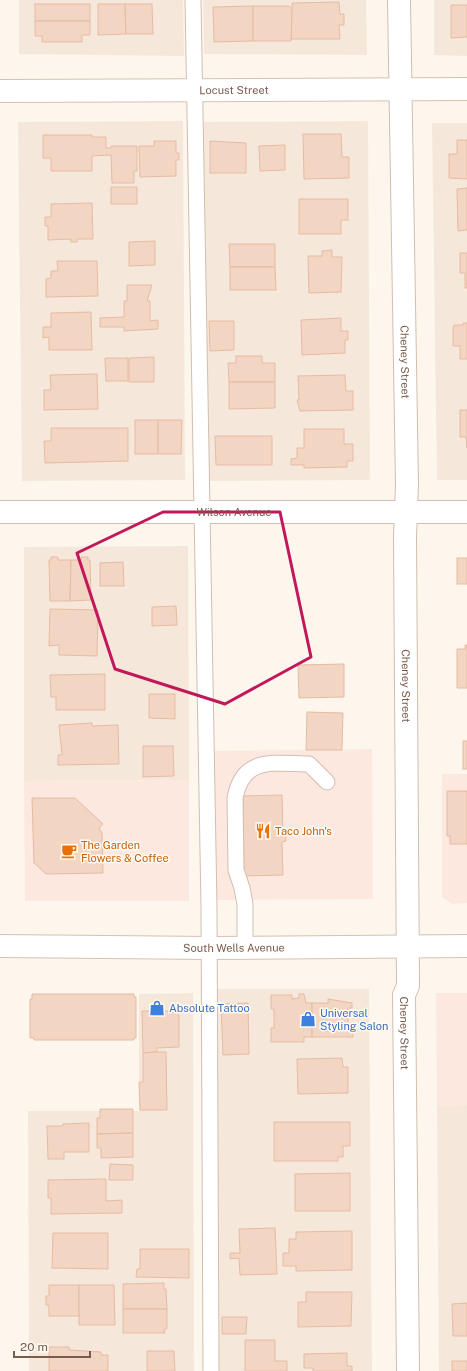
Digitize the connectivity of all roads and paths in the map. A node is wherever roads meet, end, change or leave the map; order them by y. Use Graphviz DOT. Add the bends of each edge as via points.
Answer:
graph roads {
  1 [pos="193,0"];
  2 [pos="399,0"];
  3 [pos="400,89"];
  4 [pos="467,89"];
  5 [pos="194,90"];
  6 [pos="0,91"];
  7 [pos="202,511"];
  8 [pos="406,511"];
  9 [pos="0,512"];
  10 [pos="467,512"];
  11 [pos="327,782"];
  12 [pos="0,946"];
  13 [pos="408,946"];
  14 [pos="467,946"];
  15 [pos="210,948"];
  16 [pos="245,948"];
  17 [pos="211,1371"];
  18 [pos="408,1371"];
  1 -- 5 [label="lane"];
  2 -- 3 [label="street, Cheney Street"];
  3 -- 4 [label="street, Locust Street"];
  3 -- 5 [label="street, Locust Street"];
  3 -- 8 [label="street, Cheney Street"];
  5 -- 6 [label="street, Locust Street"];
  5 -- 7 [label="lane"];
  7 -- 8 [label="street, Wilson Avenue"];
  7 -- 9 [label="street, Wilson Avenue"];
  7 -- 15 [label="lane"];
  8 -- 10 [label="street, Wilson Avenue"];
  8 -- 13 [label="street, Cheney Street"];
  11 -- 16 [label="lane" via="309,764 265,764 248,771 237,787 236,870 245,904"];
  12 -- 15 [label="street, South Wells Avenue"];
  13 -- 14 [label="street, South Wells Avenue"];
  13 -- 16 [label="street, South Wells Avenue"];
  13 -- 18 [label="street, Cheney Street" via="408,986 404,995"];
  15 -- 16 [label="street, South Wells Avenue"];
  15 -- 17 [label="lane"];
}
